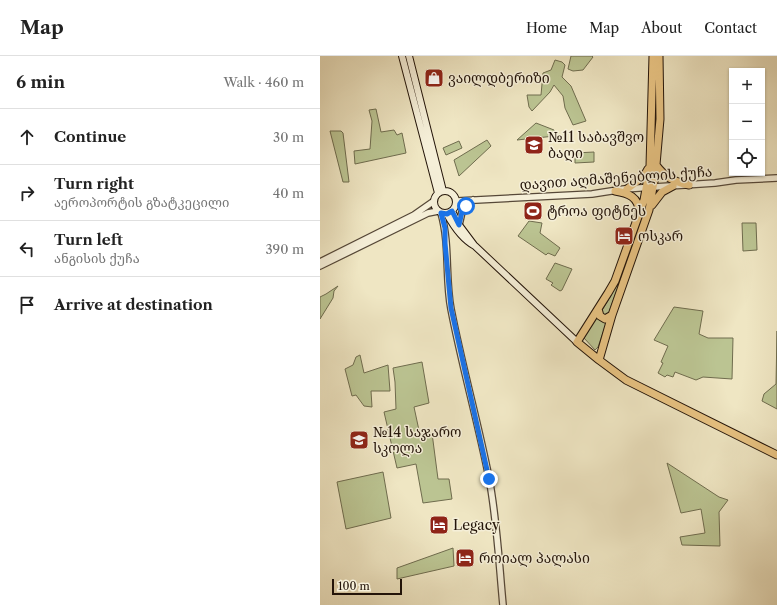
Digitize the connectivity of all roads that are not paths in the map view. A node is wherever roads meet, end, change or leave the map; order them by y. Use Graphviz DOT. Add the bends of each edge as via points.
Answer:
graph roads {
  1 [pos="402,56"];
  2 [pos="409,56"];
  3 [pos="653,56"];
  4 [pos="659,56"];
  5 [pos="653,165"];
  6 [pos="777,178"];
  7 [pos="689,184"];
  8 [pos="673,186"];
  9 [pos="650,187"];
  10 [pos="627,189"];
  11 [pos="615,191"];
  12 [pos="441,192"];
  13 [pos="474,200"];
  14 [pos="434,201"];
  15 [pos="457,201"];
  16 [pos="649,210"];
  17 [pos="445,212"];
  18 [pos="639,215"];
  19 [pos="459,225"];
  20 [pos="474,246"];
  21 [pos="320,262"];
  22 [pos="320,266"];
  23 [pos="598,309"];
  24 [pos="612,315"];
  25 [pos="577,342"];
  26 [pos="598,360"];
  27 [pos="777,454"];
  28 [pos="503,605"];
  1 -- 12 [label="main road"];
  2 -- 12 [label="main road"];
  3 -- 5 [label="main road"];
  4 -- 5 [label="main road" via="660,120"];
  5 -- 7 [label="main road" via="667,177"];
  5 -- 9 [label="main road"];
  5 -- 10 [label="main road"];
  6 -- 7 [label="street, დავით აღმაშენებლის ქუჩა"];
  7 -- 8 [label="street, დავით აღმაშენებლის ქუჩა"];
  8 -- 9 [label="street, დავით აღმაშენებლის ქუჩა"];
  8 -- 16 [label="main road" via="659,195"];
  9 -- 10 [label="street, დავით აღმაშენებლის ქუჩა"];
  9 -- 16 [label="main road"];
  9 -- 18 [label="main road"];
  10 -- 11 [label="street, დავით აღმაშენებლის ქუჩა"];
  11 -- 13 [label="street, დავით აღმაშენებლის ქუჩა"];
  11 -- 18 [label="main road" via="634,198 638,203"];
  12 -- 14 [label="main road"];
  12 -- 15 [label="main road" via="452,193"];
  13 -- 15 [label="street, დავით აღმაშენებლის ქუჩა"];
  13 -- 19 [label="street" via="462,212"];
  14 -- 17 [label="main road" via="434,205"];
  14 -- 21 [label="street" via="414,215"];
  15 -- 17 [label="main road" via="456,205"];
  16 -- 24 [label="main road"];
  17 -- 19 [label="main road"];
  17 -- 20 [label="main road" via="466,241"];
  17 -- 22 [label="street" via="428,213"];
  17 -- 28 [label="street" via="451,308 489,479"];
  18 -- 23 [label="main road" via="615,281"];
  19 -- 20 [label="main road"];
  20 -- 25 [label="main road"];
  23 -- 24 [label="main road" via="602,318"];
  23 -- 25 [label="main road"];
  24 -- 26 [label="main road"];
  25 -- 26 [label="main road"];
  26 -- 27 [label="main road" via="626,380"];
}
